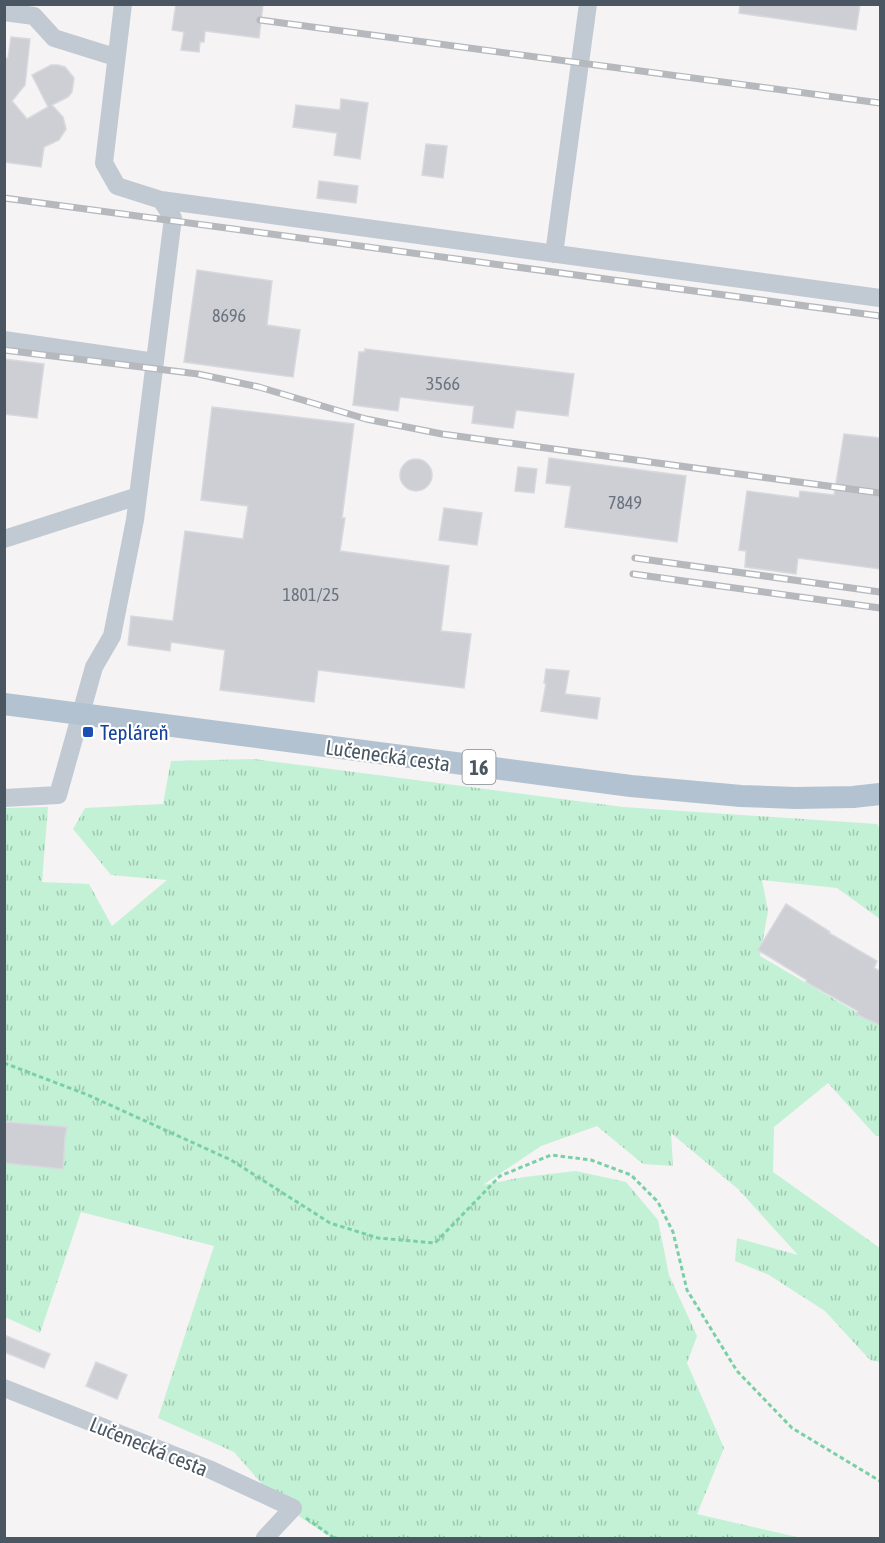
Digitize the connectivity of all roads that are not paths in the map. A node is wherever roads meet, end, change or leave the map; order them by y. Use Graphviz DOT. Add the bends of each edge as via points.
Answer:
graph roads {
  1 [pos="123,4"];
  2 [pos="588,4"];
  3 [pos="4,12"];
  4 [pos="115,57"];
  5 [pos="161,200"];
  6 [pos="554,254"];
  7 [pos="880,298"];
  8 [pos="4,340"];
  9 [pos="155,362"];
  10 [pos="138,496"];
  11 [pos="4,539"];
  12 [pos="4,704"];
  13 [pos="80,714"];
  14 [pos="880,794"];
  15 [pos="4,798"];
  16 [pos="4,1388"];
  17 [pos="265,1539"];
  1 -- 4 [label="street"];
  2 -- 6 [label="street"];
  3 -- 4 [label="street" via="34,16 54,38"];
  4 -- 5 [label="street" via="104,163 117,186"];
  5 -- 6 [label="street"];
  5 -- 9 [label="street" via="173,218"];
  6 -- 7 [label="street"];
  8 -- 9 [label="street"];
  9 -- 10 [label="street"];
  10 -- 11 [label="street"];
  10 -- 13 [label="street" via="112,636 94,667"];
  12 -- 13 [label="main road, Lučenecká cesta / 16"];
  13 -- 14 [label="main road, Lučenecká cesta / 16" via="631,786 796,798"];
  13 -- 15 [label="street" via="58,795"];
  16 -- 17 [label="street, Lučenecká cesta" via="209,1469 292,1508"];
}
